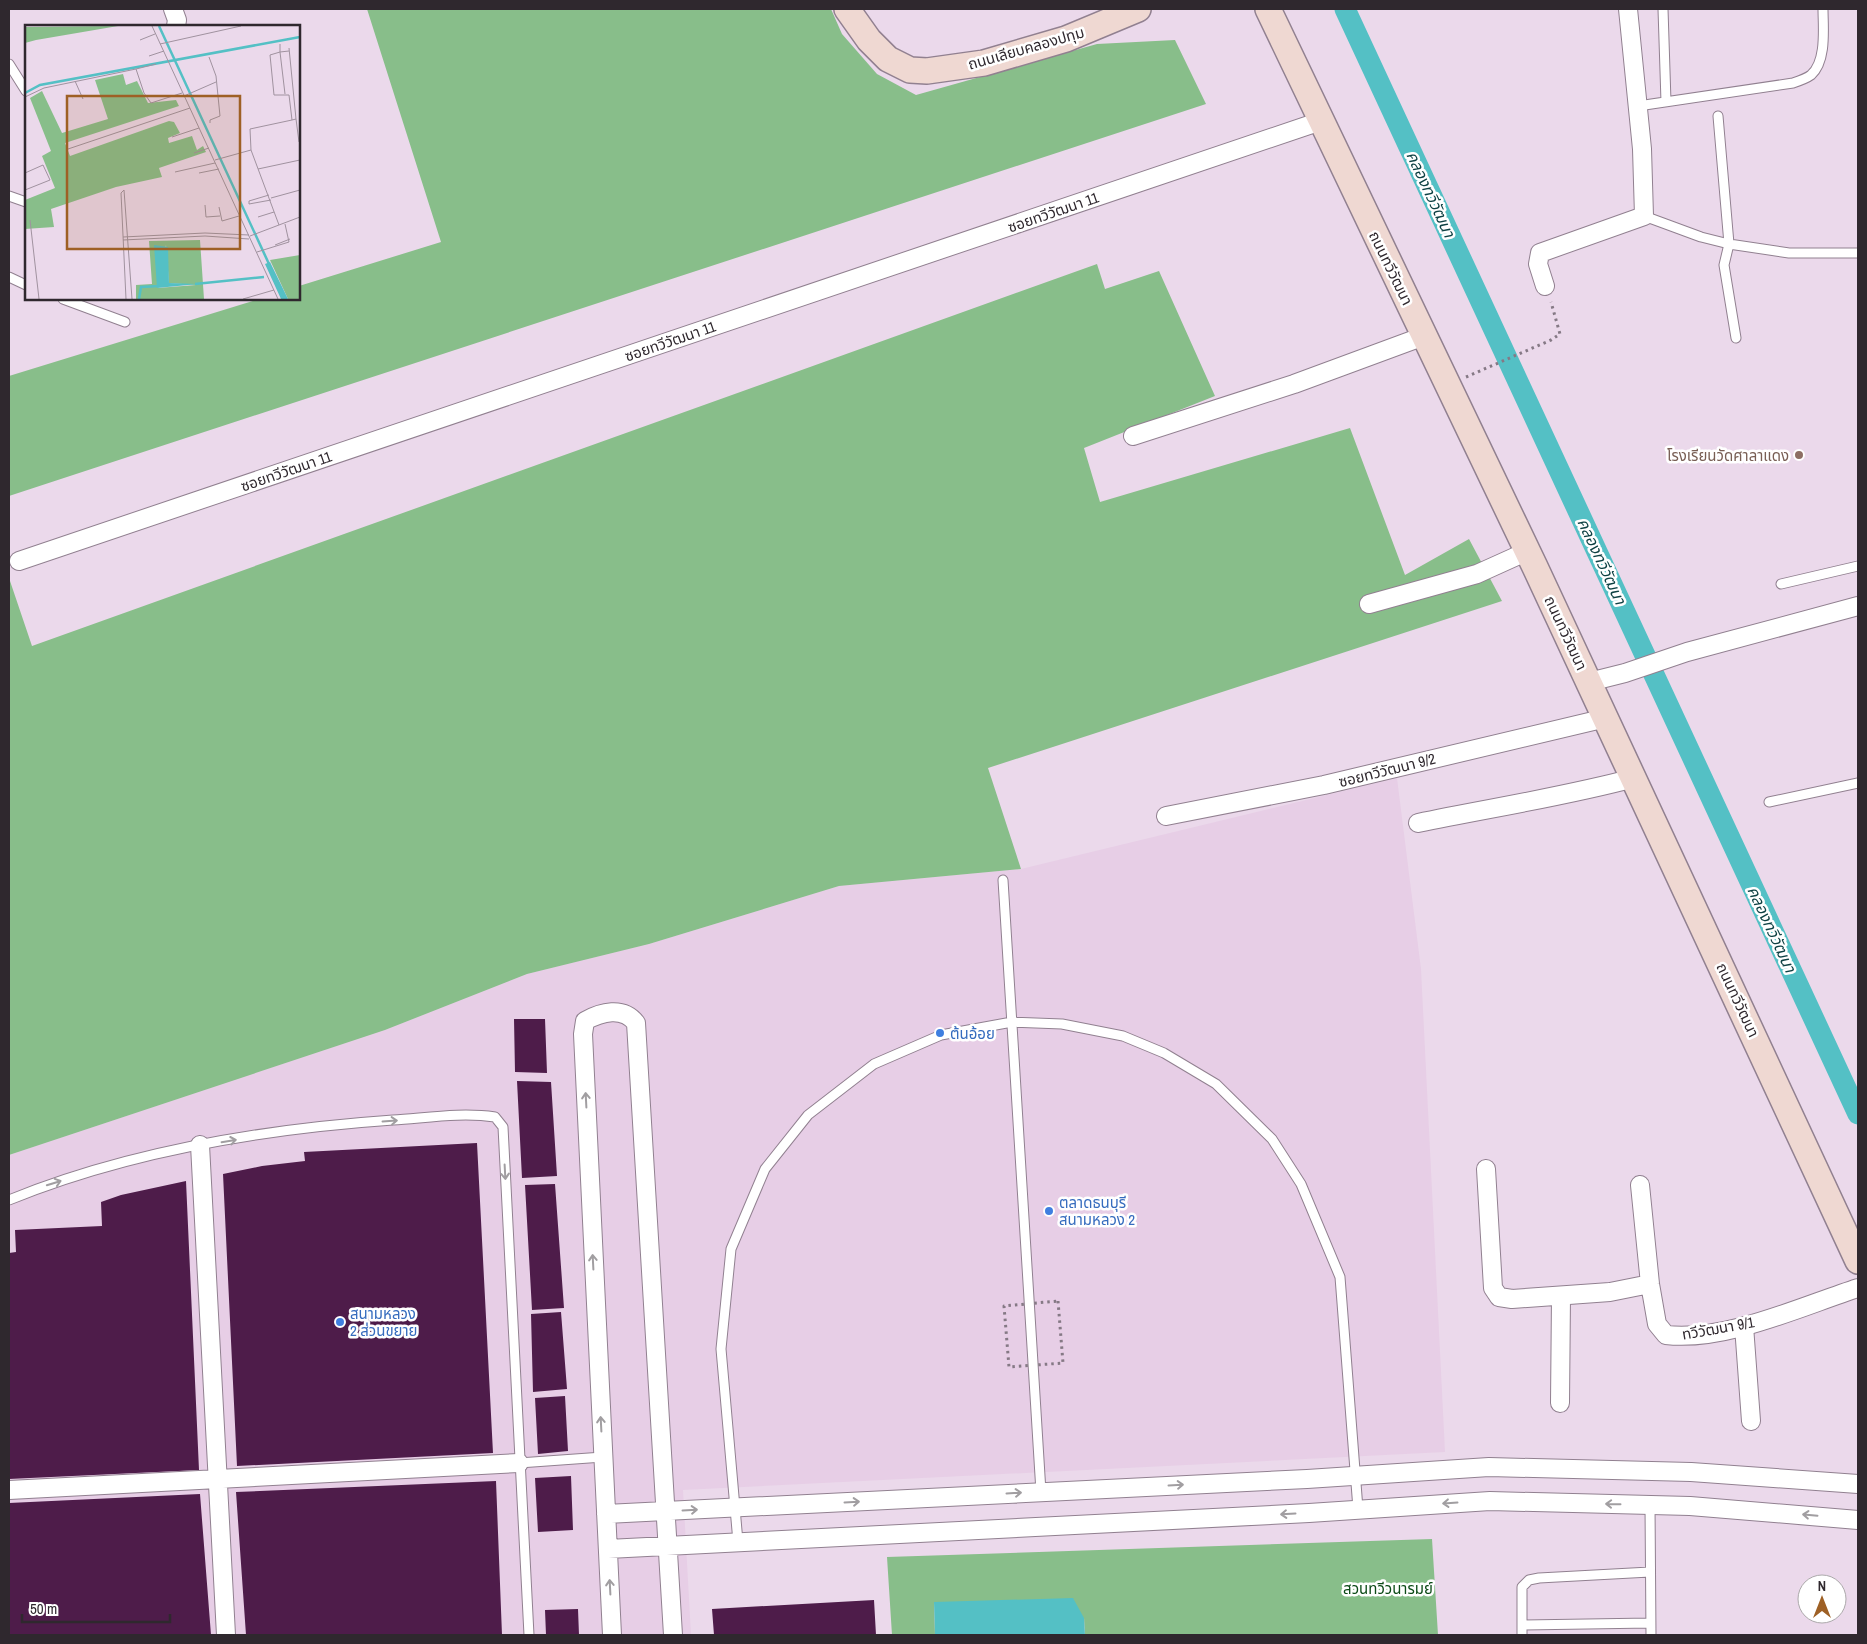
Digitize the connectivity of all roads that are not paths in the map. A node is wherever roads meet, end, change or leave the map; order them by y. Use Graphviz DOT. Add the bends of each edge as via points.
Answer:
graph roads {
  1 [pos="173,9"];
  2 [pos="847,9"];
  3 [pos="1138,9"];
  4 [pos="1268,9"];
  5 [pos="1628,9"];
  6 [pos="1663,9"];
  7 [pos="1823,9"];
  8 [pos="176,25"];
  9 [pos="9,64"];
  10 [pos="25,89"];
  11 [pos="1666,102"];
  12 [pos="1638,106"];
  13 [pos="1718,116"];
  14 [pos="1320,122"];
  15 [pos="9,196"];
  16 [pos="25,202"];
  17 [pos="1644,216"];
  18 [pos="1730,244"];
  19 [pos="1858,252"];
  20 [pos="9,277"];
  21 [pos="25,285"];
  22 [pos="1545,286"];
  23 [pos="66,300"];
  24 [pos="125,322"];
  25 [pos="1424,336"];
  26 [pos="1736,338"];
  27 [pos="1133,436"];
  28 [pos="1528,551"];
  29 [pos="18,561"];
  30 [pos="1858,566"];
  31 [pos="1781,584"];
  32 [pos="1370,604"];
  33 [pos="1858,606"];
  34 [pos="1589,682"];
  35 [pos="1606,718"];
  36 [pos="1634,778"];
  37 [pos="1858,783"];
  38 [pos="1769,802"];
  39 [pos="1166,816"];
  40 [pos="1418,823"];
  41 [pos="1003,880"];
  42 [pos="1012,1022"];
  43 [pos="200,1145"];
  44 [pos="1486,1170"];
  45 [pos="1640,1185"];
  46 [pos="9,1200"];
  47 [pos="1858,1261"];
  48 [pos="1650,1284"];
  49 [pos="1858,1288"];
  50 [pos="1561,1296"];
  51 [pos="1744,1326"];
  52 [pos="1560,1403"];
  53 [pos="1751,1421"];
  54 [pos="603,1457"];
  55 [pos="519,1463"];
  56 [pos="1356,1476"];
  57 [pos="218,1479"];
  58 [pos="1858,1484"];
  59 [pos="9,1490"];
  60 [pos="1041,1492"];
  61 [pos="1650,1505"];
  62 [pos="735,1508"];
  63 [pos="1358,1509"];
  64 [pos="665,1511"];
  65 [pos="606,1514"];
  66 [pos="1858,1520"];
  67 [pos="738,1542"];
  68 [pos="667,1545"];
  69 [pos="608,1549"];
  70 [pos="1650,1572"];
  71 [pos="1650,1622"];
  72 [pos="1522,1625"];
  73 [pos="226,1635"];
  74 [pos="529,1635"];
  75 [pos="612,1635"];
  76 [pos="673,1635"];
  77 [pos="1522,1635"];
  78 [pos="1651,1635"];
  1 -- 8 [label="street"];
  2 -- 3 [label="main road, ถนนเลียบคลองปทุม" via="869,40 888,59 910,70 927,71 984,63 1066,39"];
  4 -- 14 [label="main road, ถนนทวีวัฒนา"];
  5 -- 12 [label="street"];
  6 -- 11 [label="lane"];
  7 -- 11 [label="lane" via="1822,48 1811,75 1793,83"];
  9 -- 10 [label="lane"];
  11 -- 12 [label="lane"];
  12 -- 17 [label="street"];
  13 -- 18 [label="lane"];
  14 -- 25 [label="main road, ถนนทวีวัฒนา"];
  14 -- 29 [label="street, ซอยทวีวัฒนา 11"];
  15 -- 16 [label="lane"];
  17 -- 18 [label="lane"];
  17 -- 22 [label="street" via="1540,253 1538,264"];
  18 -- 19 [label="lane" via="1789,253"];
  18 -- 26 [label="lane" via="1724,265"];
  20 -- 21 [label="lane"];
  23 -- 24 [label="lane"];
  25 -- 27 [label="street" via="1294,384"];
  25 -- 28 [label="main road, ถนนทวีวัฒนา"];
  28 -- 32 [label="street" via="1476,574"];
  28 -- 34 [label="main road, ถนนทวีวัฒนา"];
  30 -- 31 [label="lane"];
  33 -- 34 [label="street"];
  34 -- 35 [label="main road, ถนนทวีวัฒนา"];
  35 -- 36 [label="main road, ถนนทวีวัฒนา"];
  35 -- 39 [label="street, ซอยทวีวัฒนา 9/2" via="1324,785"];
  36 -- 40 [label="street" via="1568,795"];
  36 -- 47 [label="main road, ถนนทวีวัฒนา"];
  37 -- 38 [label="lane"];
  41 -- 42 [label="lane"];
  42 -- 56 [label="lane" via="1062,1024 1123,1036 1164,1053 1216,1084 1272,1139 1301,1184 1340,1277"];
  42 -- 60 [label="lane"];
  42 -- 62 [label="lane" via="941,1035 874,1064 808,1114 765,1170 731,1249 721,1349"];
  46 -- 43 [label="lane, one-way" via="47,1184 99,1169"];
  43 -- 55 [label="lane, one-way" via="379,1121 478,1114 495,1117 503,1127"];
  43 -- 57 [label="street"];
  44 -- 50 [label="street" via="1493,1288 1499,1297 1512,1299"];
  45 -- 48 [label="street, ทวีวัฒนา 9/1"];
  48 -- 50 [label="street" via="1610,1292"];
  48 -- 51 [label="street, ทวีวัฒนา 9/1" via="1657,1324 1666,1335 1680,1337"];
  49 -- 51 [label="street, ทวีวัฒนา 9/1"];
  50 -- 52 [label="street"];
  51 -- 53 [label="street"];
  54 -- 55 [label="lane"];
  54 -- 64 [label="street, one-way" via="582,1034 585,1021 596,1014 619,1012 630,1015 636,1023"];
  54 -- 65 [label="street"];
  55 -- 57 [label="street"];
  55 -- 74 [label="lane"];
  56 -- 58 [label="street" via="1489,1467 1691,1472"];
  60 -- 56 [label="street, one-way"];
  56 -- 63 [label="lane"];
  57 -- 59 [label="street"];
  57 -- 73 [label="street"];
  62 -- 60 [label="street, one-way"];
  61 -- 63 [label="street, one-way" via="1490,1501"];
  66 -- 61 [label="street, one-way"];
  61 -- 70 [label="lane"];
  64 -- 62 [label="street, one-way"];
  62 -- 67 [label="lane"];
  63 -- 67 [label="street, one-way"];
  64 -- 65 [label="street"];
  64 -- 68 [label="street"];
  65 -- 69 [label="street"];
  67 -- 68 [label="street"];
  68 -- 69 [label="street"];
  68 -- 76 [label="street"];
  75 -- 69 [label="street, one-way"];
  70 -- 71 [label="lane"];
  70 -- 72 [label="lane" via="1529,1580 1522,1586"];
  71 -- 72 [label="lane"];
  71 -- 78 [label="lane"];
  72 -- 77 [label="lane"];
}
